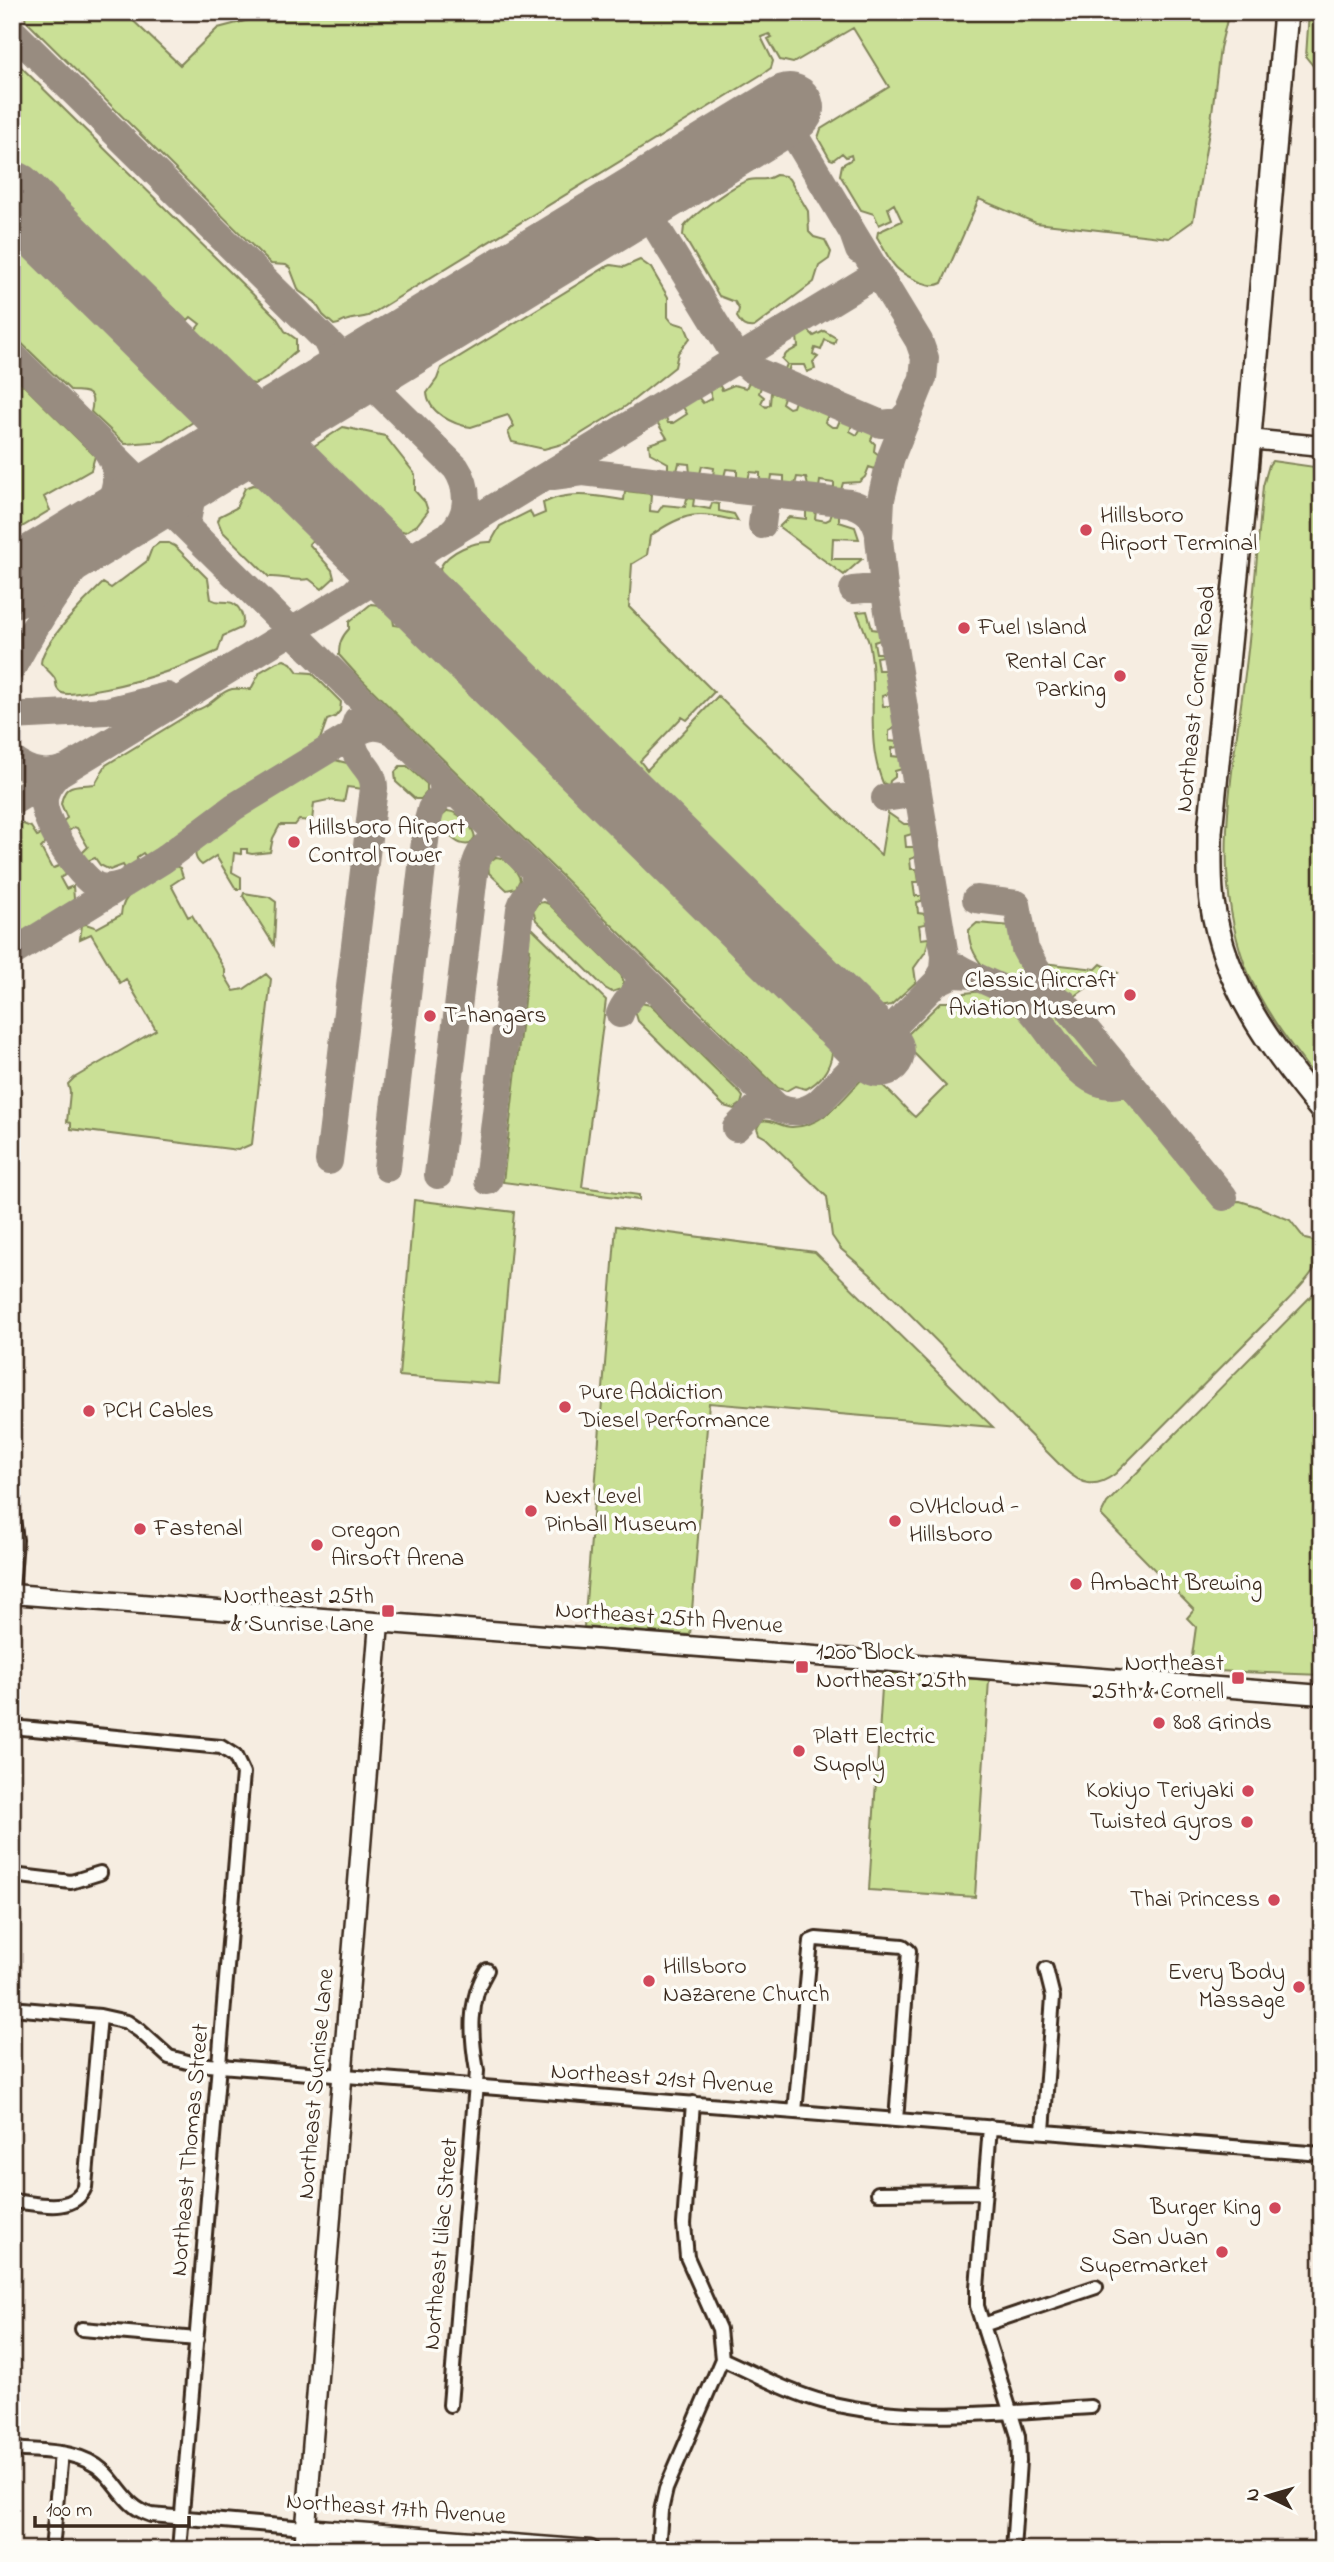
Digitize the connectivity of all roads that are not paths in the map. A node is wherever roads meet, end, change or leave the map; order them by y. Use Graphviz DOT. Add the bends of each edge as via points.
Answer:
graph roads {
  1 [pos="1286,12"];
  2 [pos="1250,439"];
  3 [pos="1322,446"];
  4 [pos="1322,1110"];
  5 [pos="12,1511"];
  6 [pos="12,1592"];
  7 [pos="379,1623"];
  8 [pos="1322,1695"];
  9 [pos="12,1727"];
  10 [pos="100,1873"];
  11 [pos="12,1875"];
  12 [pos="1046,1969"];
  13 [pos="487,1970"];
  14 [pos="12,2008"];
  15 [pos="100,2016"];
  16 [pos="219,2066"];
  17 [pos="342,2076"];
  18 [pos="476,2087"];
  19 [pos="693,2103"];
  20 [pos="795,2112"];
  21 [pos="896,2120"];
  22 [pos="990,2127"];
  23 [pos="1043,2131"];
  24 [pos="1322,2154"];
  25 [pos="985,2192"];
  26 [pos="878,2193"];
  27 [pos="12,2201"];
  28 [pos="1096,2287"];
  29 [pos="983,2325"];
  30 [pos="82,2329"];
  31 [pos="197,2339"];
  32 [pos="722,2359"];
  33 [pos="450,2405"];
  34 [pos="1091,2407"];
  35 [pos="1012,2411"];
  36 [pos="12,2449"];
  37 [pos="61,2453"];
  38 [pos="182,2518"];
  39 [pos="305,2528"];
  40 [pos="502,2546"];
  41 [pos="52,2550"];
  42 [pos="179,2550"];
  43 [pos="303,2550"];
  44 [pos="590,2550"];
  45 [pos="658,2550"];
  46 [pos="1013,2550"];
  1 -- 2 [label="highway, Northeast Cornell Road"];
  2 -- 3 [label="main road"];
  2 -- 4 [label="highway, Northeast Cornell Road" via="1210,832 1212,901 1225,958 1246,1006 1279,1058"];
  5 -- 6 [label="street" via="16,1540"];
  6 -- 7 [label="main road, Northeast 25th Avenue"];
  7 -- 8 [label="main road, Northeast 25th Avenue"];
  7 -- 17 [label="main road, Northeast Sunrise Lane"];
  9 -- 16 [label="street, Northeast Thomas Street" via="213,1745 235,1756 243,1784"];
  10 -- 11 [label="street" via="71,1882"];
  12 -- 23 [label="street" via="1053,1997"];
  13 -- 18 [label="street, Northeast Lilac Street" via="477,1987 472,2039"];
  14 -- 15 [label="street, Northeast 21st Avenue"];
  15 -- 16 [label="street, Northeast 21st Avenue" via="127,2022 169,2057"];
  15 -- 27 [label="street" via="82,2195 65,2205"];
  16 -- 17 [label="street, Northeast 21st Avenue"];
  16 -- 31 [label="street, Northeast Thomas Street"];
  17 -- 18 [label="street, Northeast 21st Avenue"];
  17 -- 39 [label="main road, Northeast Sunrise Lane"];
  18 -- 19 [label="street, Northeast 21st Avenue"];
  18 -- 33 [label="street, Northeast Lilac Street"];
  19 -- 20 [label="street, Northeast 21st Avenue"];
  19 -- 32 [label="street" via="685,2203 688,2257 719,2329"];
  20 -- 21 [label="street, Northeast 21st Avenue"];
  20 -- 21 [label="street" via="810,1944 816,1939 903,1946 909,1951"];
  21 -- 22 [label="street, Northeast 21st Avenue"];
  22 -- 23 [label="street, Northeast 21st Avenue"];
  22 -- 25 [label="street"];
  23 -- 24 [label="street, Northeast 21st Avenue"];
  25 -- 26 [label="street"];
  25 -- 29 [label="street" via="977,2287"];
  28 -- 29 [label="street"];
  29 -- 35 [label="street"];
  30 -- 31 [label="street"];
  31 -- 38 [label="street, Northeast Thomas Street"];
  32 -- 35 [label="street" via="803,2395 846,2407 945,2414"];
  32 -- 45 [label="street" via="668,2482"];
  34 -- 35 [label="street"];
  35 -- 46 [label="street" via="1019,2461"];
  36 -- 37 [label="street, Northeast 17th Avenue"];
  37 -- 38 [label="street, Northeast 17th Avenue" via="84,2459 104,2472 125,2500 142,2512"];
  37 -- 41 [label="street"];
  38 -- 39 [label="street, Northeast 17th Avenue"];
  38 -- 42 [label="street, Northeast Thomas Street"];
  39 -- 40 [label="main road, Northeast 17th Avenue"];
  39 -- 43 [label="main road, Northeast Sunrise Lane"];
  40 -- 44 [label="main road, Northeast 17th Avenue"];
}
